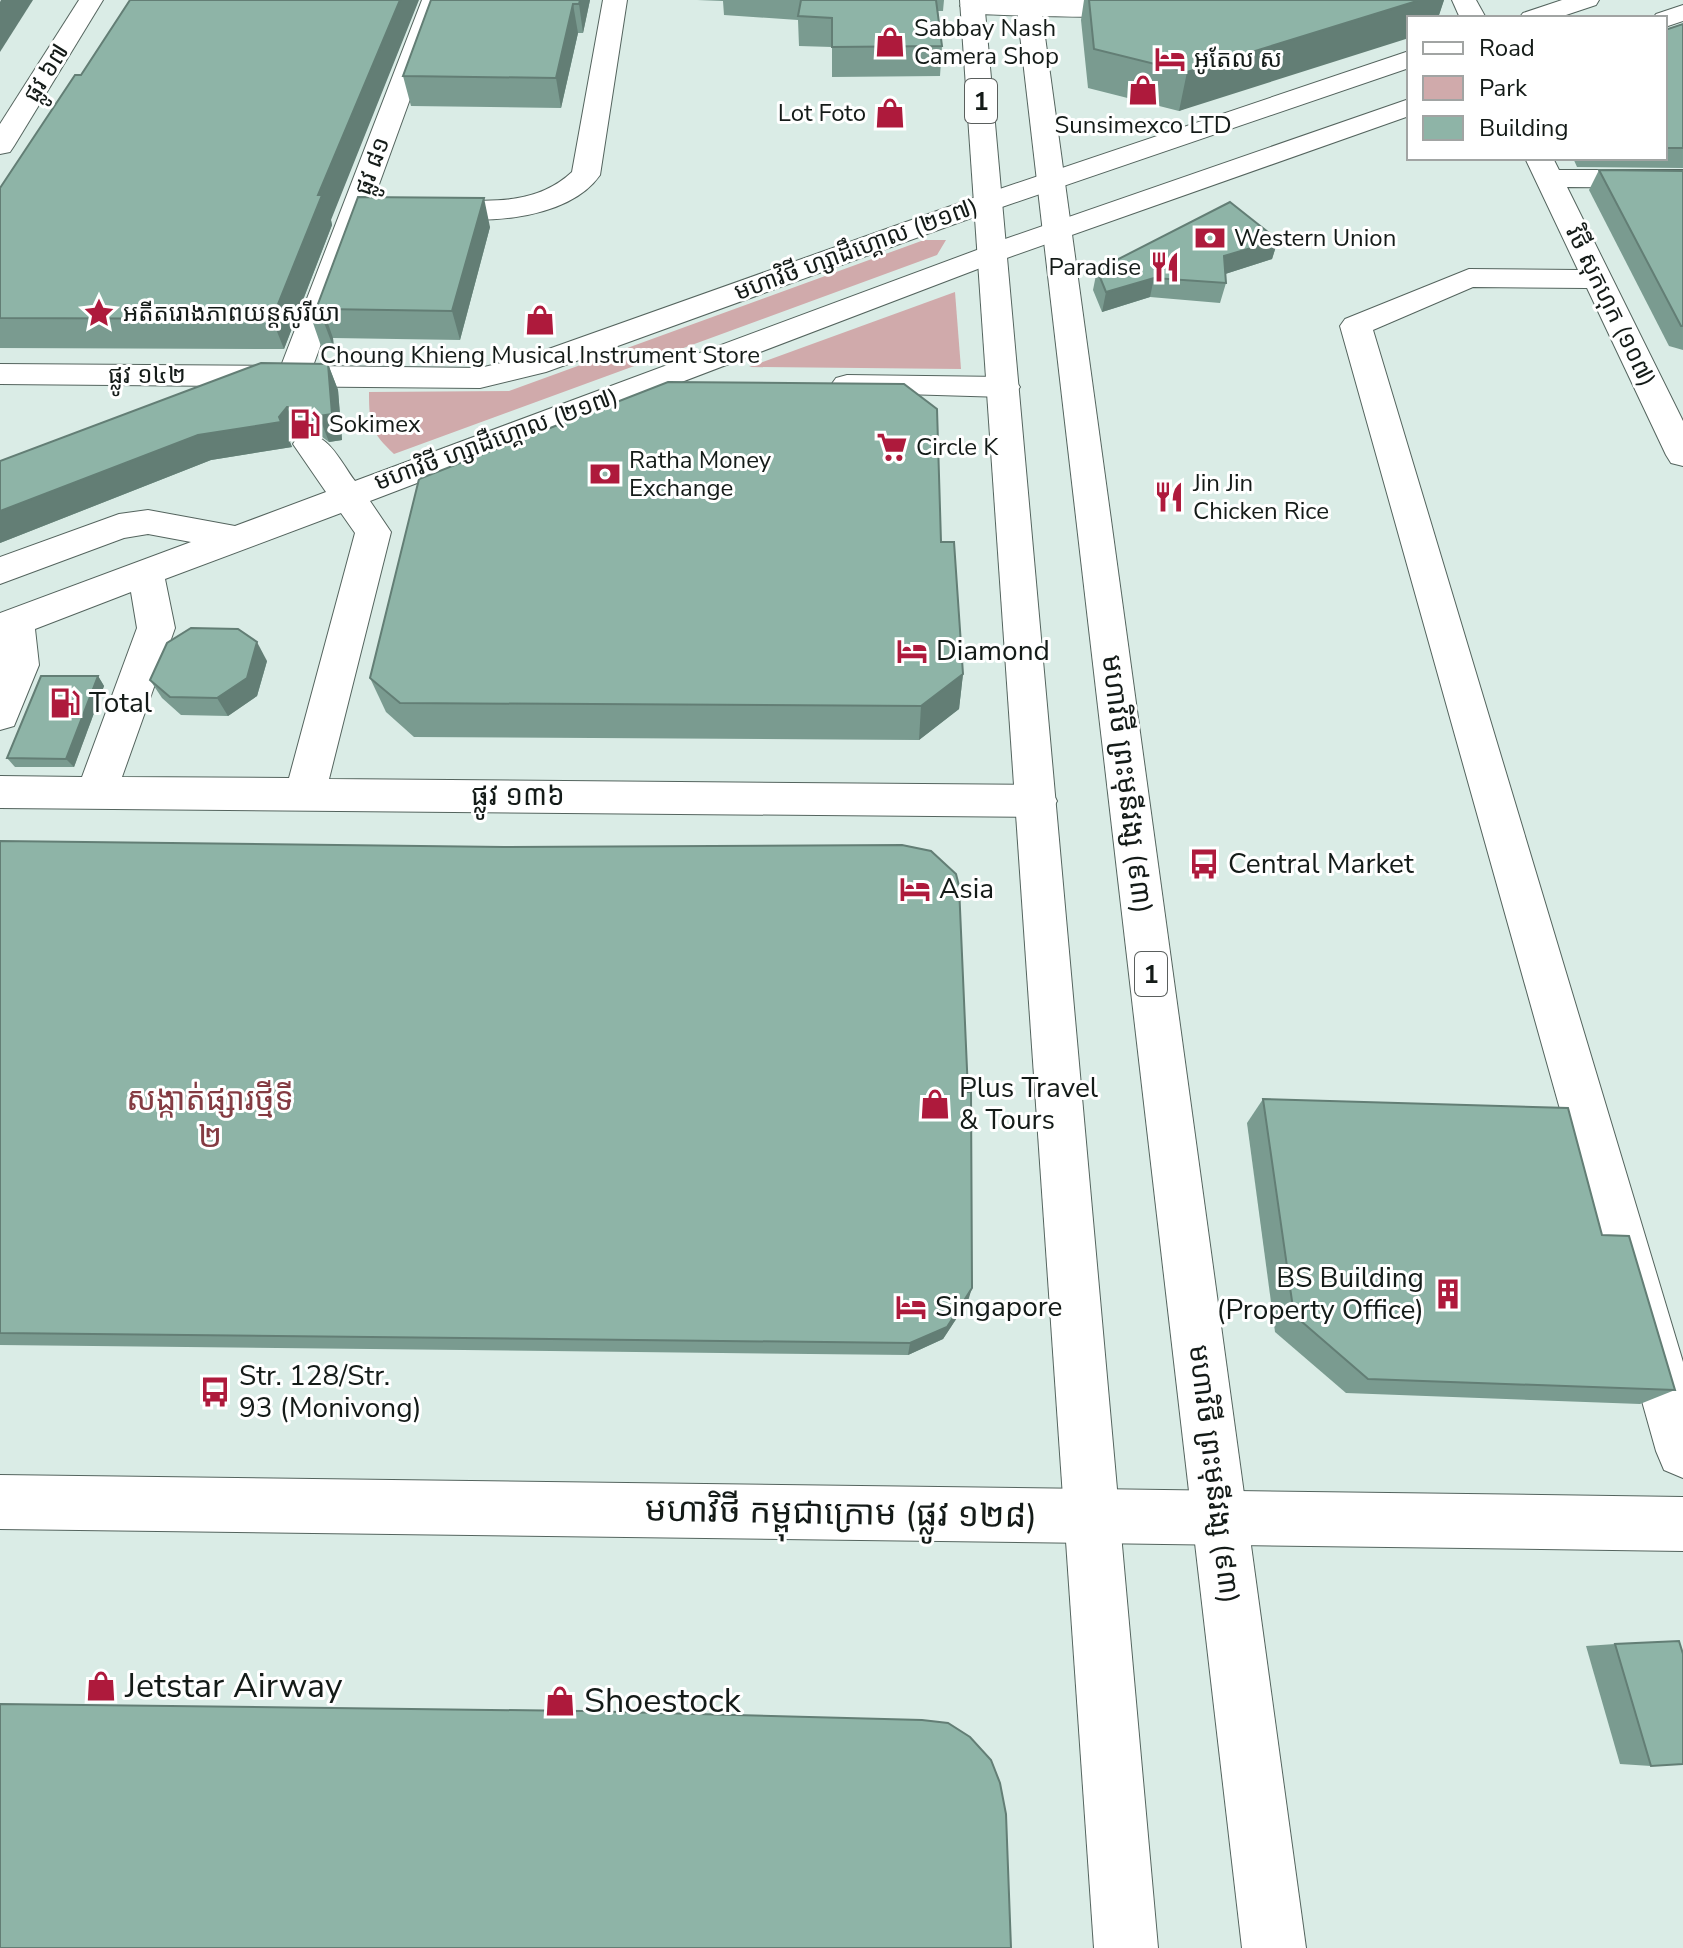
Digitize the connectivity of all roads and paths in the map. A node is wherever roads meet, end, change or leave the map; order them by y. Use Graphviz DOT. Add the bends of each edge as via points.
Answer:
graph roads {
  1 [pos="91,0"];
  2 [pos="434,0"];
  3 [pos="615,0"];
  4 [pos="1173,0"];
  5 [pos="1587,0"];
  6 [pos="973,3"];
  7 [pos="1028,3"];
  8 [pos="1538,16"];
  9 [pos="1407,60"];
  10 [pos="1407,108"];
  11 [pos="0,146"];
  12 [pos="1544,168"];
  13 [pos="1050,179"];
  14 [pos="1683,179"];
  15 [pos="989,202"];
  16 [pos="357,206"];
  17 [pos="1056,231"];
  18 [pos="993,253"];
  19 [pos="1598,279"];
  20 [pos="0,374"];
  21 [pos="1646,378"];
  22 [pos="1683,378"];
  23 [pos="649,382"];
  24 [pos="742,383"];
  25 [pos="819,384"];
  26 [pos="285,385"];
  27 [pos="1004,387"];
  28 [pos="176,409"];
  29 [pos="310,444"];
  30 [pos="1683,455"];
  31 [pos="346,495"];
  32 [pos="234,538"];
  33 [pos="0,571"];
  34 [pos="146,572"];
  35 [pos="8,625"];
  36 [pos="0,715"];
  37 [pos="0,792"];
  38 [pos="96,793"];
  39 [pos="305,795"];
  40 [pos="1037,801"];
  41 [pos="1683,1451"];
  42 [pos="0,1502"];
  43 [pos="1092,1516"];
  44 [pos="1220,1518"];
  45 [pos="1683,1524"];
  46 [pos="1126,1948"];
  47 [pos="1274,1948"];
  1 -- 11 [label="main road, ផ្លូវ ៦៧"];
  2 -- 16 [label="main road, ផ្លូវ ៨១"];
  3 -- 16 [label="main road" via="586,175 577,186 563,197 528,209"];
  4 -- 7 [label="main road" via="1148,9"];
  5 -- 8 [label="main road"];
  6 -- 7 [label="main road"];
  6 -- 15 [label="main road, 1"];
  7 -- 13 [label="main road, មហាវិថី ព្រះមុនីវង្ស (៩៣) / 1"];
  9 -- 13 [label="main road, មហាវិថី ហ្សាដឹហ្គោល (២១៧)"];
  10 -- 17 [label="main road, មហាវិថី ហ្សាដឹហ្គោល (២១៧)"];
  12 -- 14 [label="main road"];
  12 -- 19 [label="main road, វិថី សុកហុក (១០៧)"];
  13 -- 15 [label="main road, មហាវិថី ហ្សាដឹហ្គោល (២១៧)"];
  13 -- 17 [label="main road, មហាវិថី ព្រះមុនីវង្ស (៩៣) / 1"];
  15 -- 18 [label="main road, 1"];
  15 -- 26 [label="main road, មហាវិថី ហ្សាដឹហ្គោល (២១៧)" via="509,373"];
  16 -- 26 [label="main road, ផ្លូវ ៨១"];
  17 -- 18 [label="main road, មហាវិថី ហ្សាដឹហ្គោល (២១៧)"];
  17 -- 44 [label="main road, មហាវិថី ព្រះមុនីវង្ស (៩៣) / 1"];
  18 -- 23 [label="main road, មហាវិថី ហ្សាដឺហ្គោល (២១៧)"];
  18 -- 27 [label="main road, 1"];
  19 -- 21 [label="main road, វិថី សុកហុក (១០៧)"];
  19 -- 41 [label="main road" via="1469,278 1356,326"];
  20 -- 26 [label="main road, ផ្លូវ ១៤២"];
  21 -- 22 [label="main road"];
  21 -- 30 [label="main road, វិថី សុកហុក (១០៧)"];
  23 -- 24 [label="main road"];
  23 -- 31 [label="main road, មហាវិថី ហ្សាដឺហ្គោល (២១៧)"];
  25 -- 27 [label="main road"];
  26 -- 28 [label="main road"];
  27 -- 40 [label="main road, 1"];
  29 -- 31 [label="main road"];
  31 -- 32 [label="main road, មហាវិថី ហ្សាដឺហ្គោល (២១៧)"];
  31 -- 39 [label="main road" via="373,532"];
  32 -- 33 [label="main road" via="148,522 119,526"];
  32 -- 34 [label="main road, មហាវិថី ហ្សាដឺហ្គោល (២១៧)"];
  34 -- 35 [label="main road, មហាវិថី ហ្សាដឺហ្គោល (២១៧)"];
  34 -- 38 [label="main road" via="156,628"];
  35 -- 36 [label="main road" via="20,665"];
  37 -- 38 [label="main road, ផ្លូវ ១៣៦"];
  38 -- 39 [label="main road, ផ្លូវ ១៣៦"];
  39 -- 40 [label="main road, ផ្លូវ ១៣៦"];
  40 -- 43 [label="main road, 1"];
  42 -- 43 [label="main road, មហាវិថី កម្ពុជាក្រោម (ផ្លូវ ១២៨)"];
  43 -- 44 [label="main road, មហាវិថី កម្ពុជាក្រោម (ផ្លូវ ១២៨)"];
  43 -- 46 [label="main road, 1"];
  44 -- 45 [label="main road, មហាវិថី កម្ពុជាក្រោម (ផ្លូវ ១២៨)"];
  44 -- 47 [label="main road, មហាវិថី ព្រះមុនីវង្ស (៩៣) / 1"];
}
